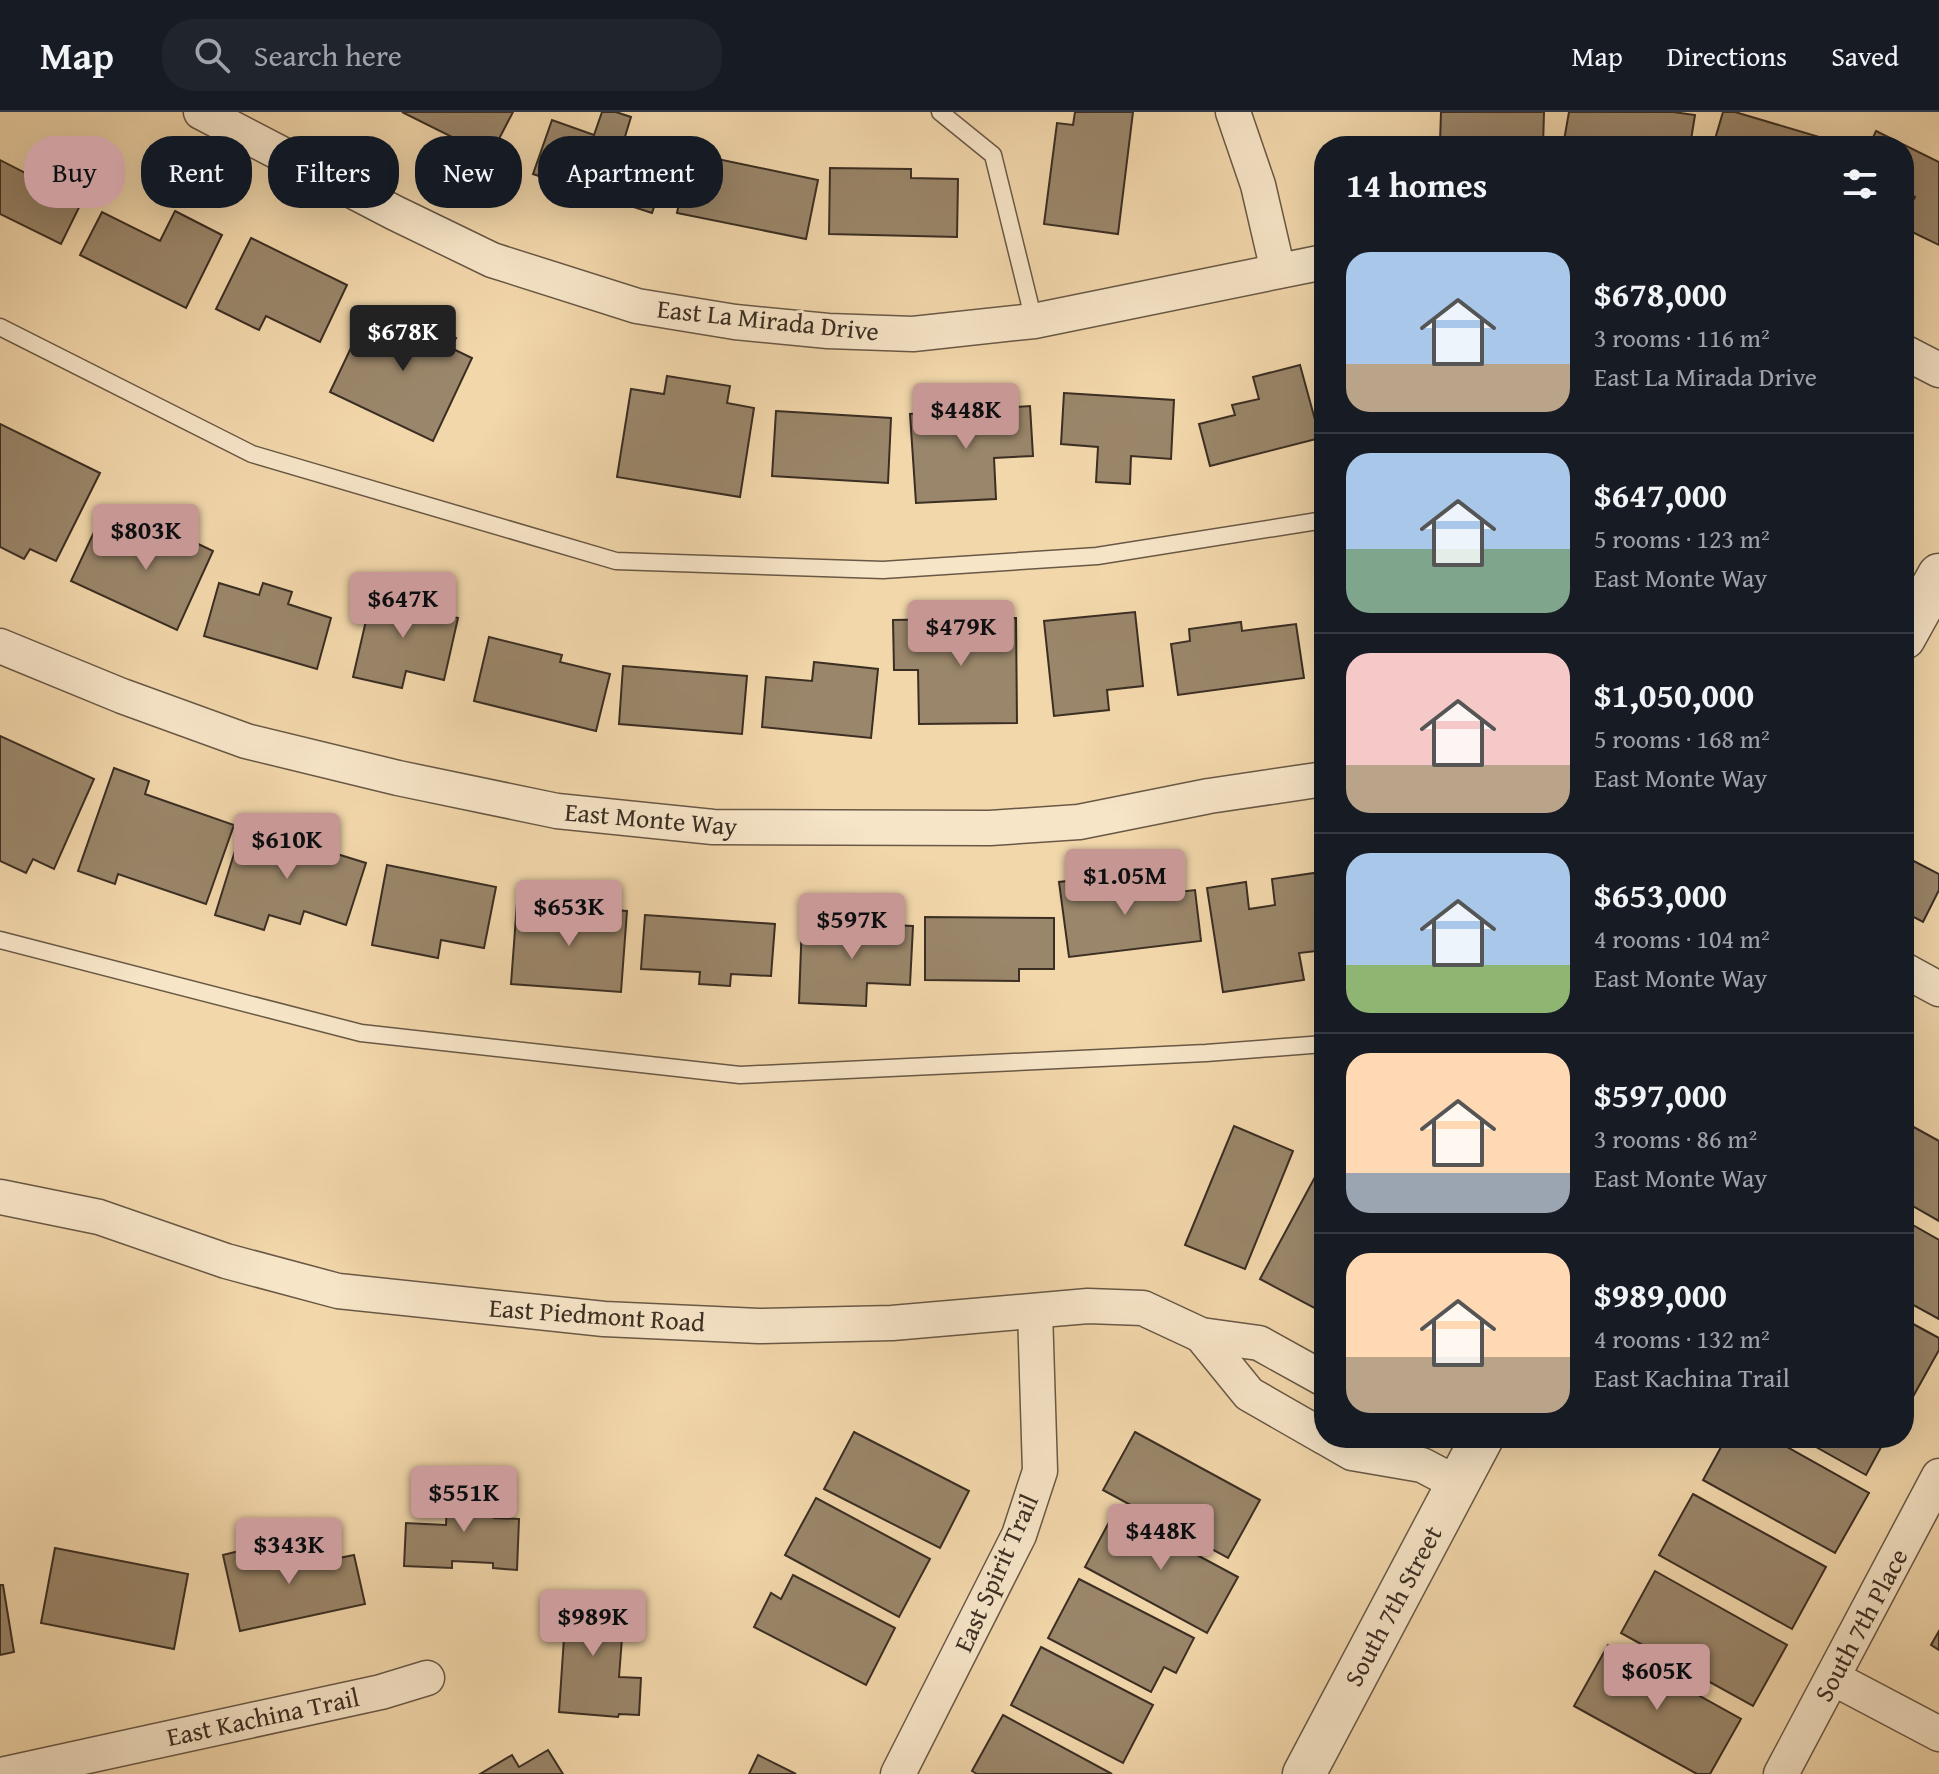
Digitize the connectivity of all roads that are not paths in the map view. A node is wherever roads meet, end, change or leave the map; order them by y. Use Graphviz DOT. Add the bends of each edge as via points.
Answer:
graph roads {
  1 [pos="201,112"];
  2 [pos="940,112"];
  3 [pos="1233,112"];
  4 [pos="1314,264"];
  5 [pos="1278,271"];
  6 [pos="1034,321"];
  7 [pos="0,327"];
  8 [pos="1914,357"];
  9 [pos="1939,370"];
  10 [pos="1314,522"];
  11 [pos="1939,575"];
  12 [pos="1914,620"];
  13 [pos="0,646"];
  14 [pos="1314,780"];
  15 [pos="0,940"];
  16 [pos="1914,975"];
  17 [pos="1939,989"];
  18 [pos="1314,1045"];
  19 [pos="0,1197"];
  20 [pos="1035,1311"];
  21 [pos="1201,1335"];
  22 [pos="1314,1373"];
  23 [pos="1314,1429"];
  24 [pos="1344,1448"];
  25 [pos="1477,1448"];
  26 [pos="1415,1452"];
  27 [pos="1939,1476"];
  28 [pos="1458,1484"];
  29 [pos="427,1678"];
  30 [pos="1833,1678"];
  31 [pos="1939,1734"];
  32 [pos="1311,1772"];
  33 [pos="5,1774"];
  34 [pos="898,1774"];
  35 [pos="1781,1774"];
  1 -- 6 [label="street, East La Mirada Drive" via="492,260 637,306 735,322 884,333"];
  2 -- 6 [label="lane" via="993,155"];
  3 -- 5 [label="street" via="1258,185"];
  4 -- 5 [label="street, East La Mirada Drive"];
  5 -- 6 [label="street, East La Mirada Drive"];
  7 -- 10 [label="lane" via="252,454 616,561 898,569 1097,556"];
  8 -- 9 [label="street"];
  11 -- 12 [label="street"];
  13 -- 14 [label="street, East Monte Way" via="246,741 557,811 713,827 975,828 1079,822"];
  15 -- 18 [label="lane" via="361,1033 740,1075"];
  16 -- 17 [label="street"];
  19 -- 20 [label="street, East Piedmont Road" via="99,1217 226,1261 338,1291 604,1319 759,1326 892,1323"];
  20 -- 21 [label="street, East Piedmont Road" via="1143,1308"];
  20 -- 34 [label="street, East Spirit Trail" via="1040,1471 1019,1535"];
  21 -- 22 [label="street, East Piedmont Road" via="1259,1343"];
  21 -- 23 [label="street, East Piedmont Road" via="1249,1394"];
  24 -- 26 [label="street, East Piedmont Road" via="1352,1453"];
  25 -- 28 [label="street, South 7th Street"];
  26 -- 28 [label="street, East Piedmont Road"];
  27 -- 30 [label="street, South 7th Place"];
  28 -- 32 [label="street, South 7th Street"];
  29 -- 33 [label="street, East Kachina Trail"];
  30 -- 31 [label="street"];
  30 -- 35 [label="street, South 7th Place"];
}
